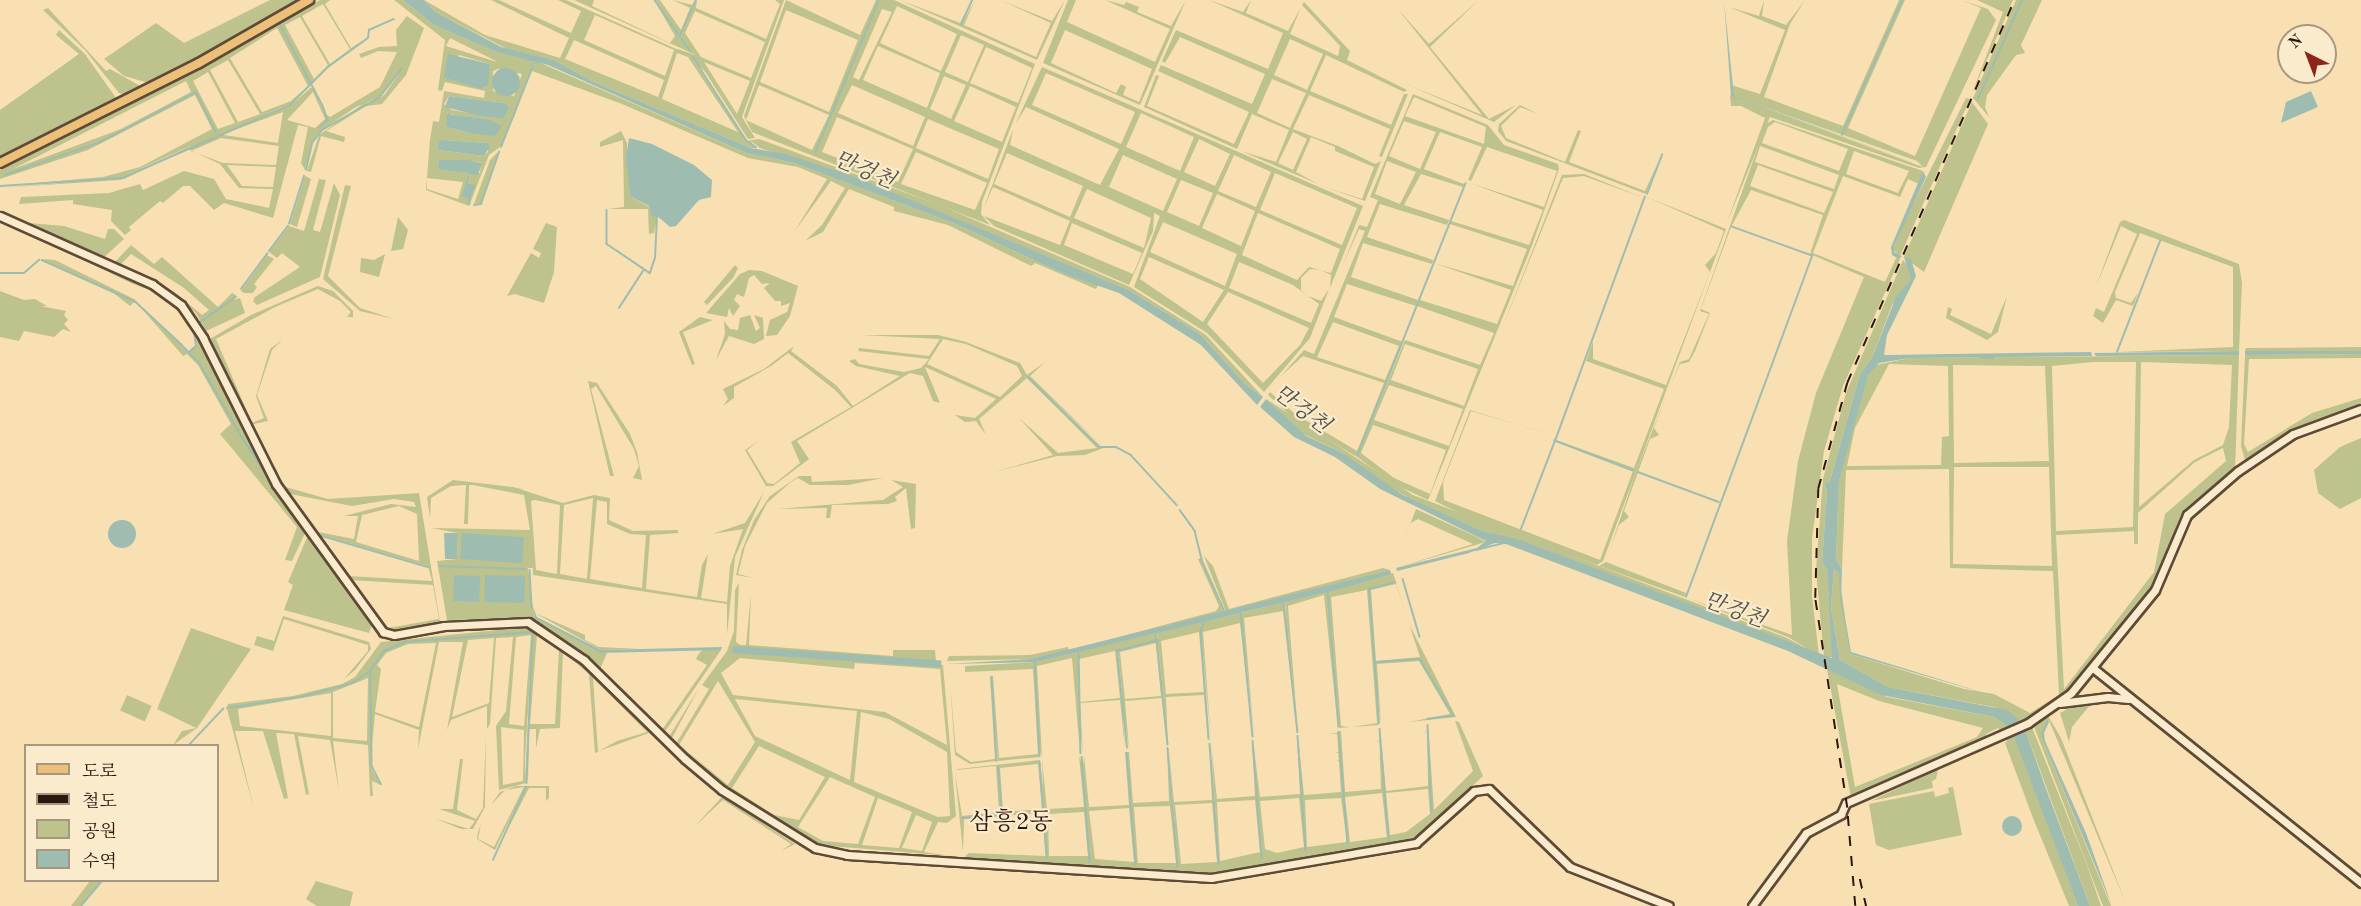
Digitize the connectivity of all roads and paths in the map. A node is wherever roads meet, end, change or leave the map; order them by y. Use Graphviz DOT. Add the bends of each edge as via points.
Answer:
graph roads {
  1 [pos="309,0"];
  2 [pos="0,163"];
  3 [pos="0,216"];
  4 [pos="2361,409"];
  5 [pos="2093,669"];
  6 [pos="2128,699"];
  7 [pos="2059,704"];
  8 [pos="2361,883"];
  9 [pos="1669,906"];
  10 [pos="1752,906"];
  1 -- 2 [label="main road" via="199,63"];
  3 -- 9 [label="street" via="152,284 180,305 204,338 271,476 382,632 394,635 463,624 528,622 584,660 715,784 815,848 847,855 1211,878 1416,843 1474,791 1489,789 1570,867"];
  4 -- 5 [label="street" via="2293,434 2238,471 2187,516 2155,590"];
  5 -- 6 [label="street"];
  5 -- 7 [label="street"];
  6 -- 7 [label="street" via="2108,696"];
  6 -- 8 [label="street"];
  7 -- 10 [label="street" via="2028,723 1846,803 1841,814 1806,833"];
}
